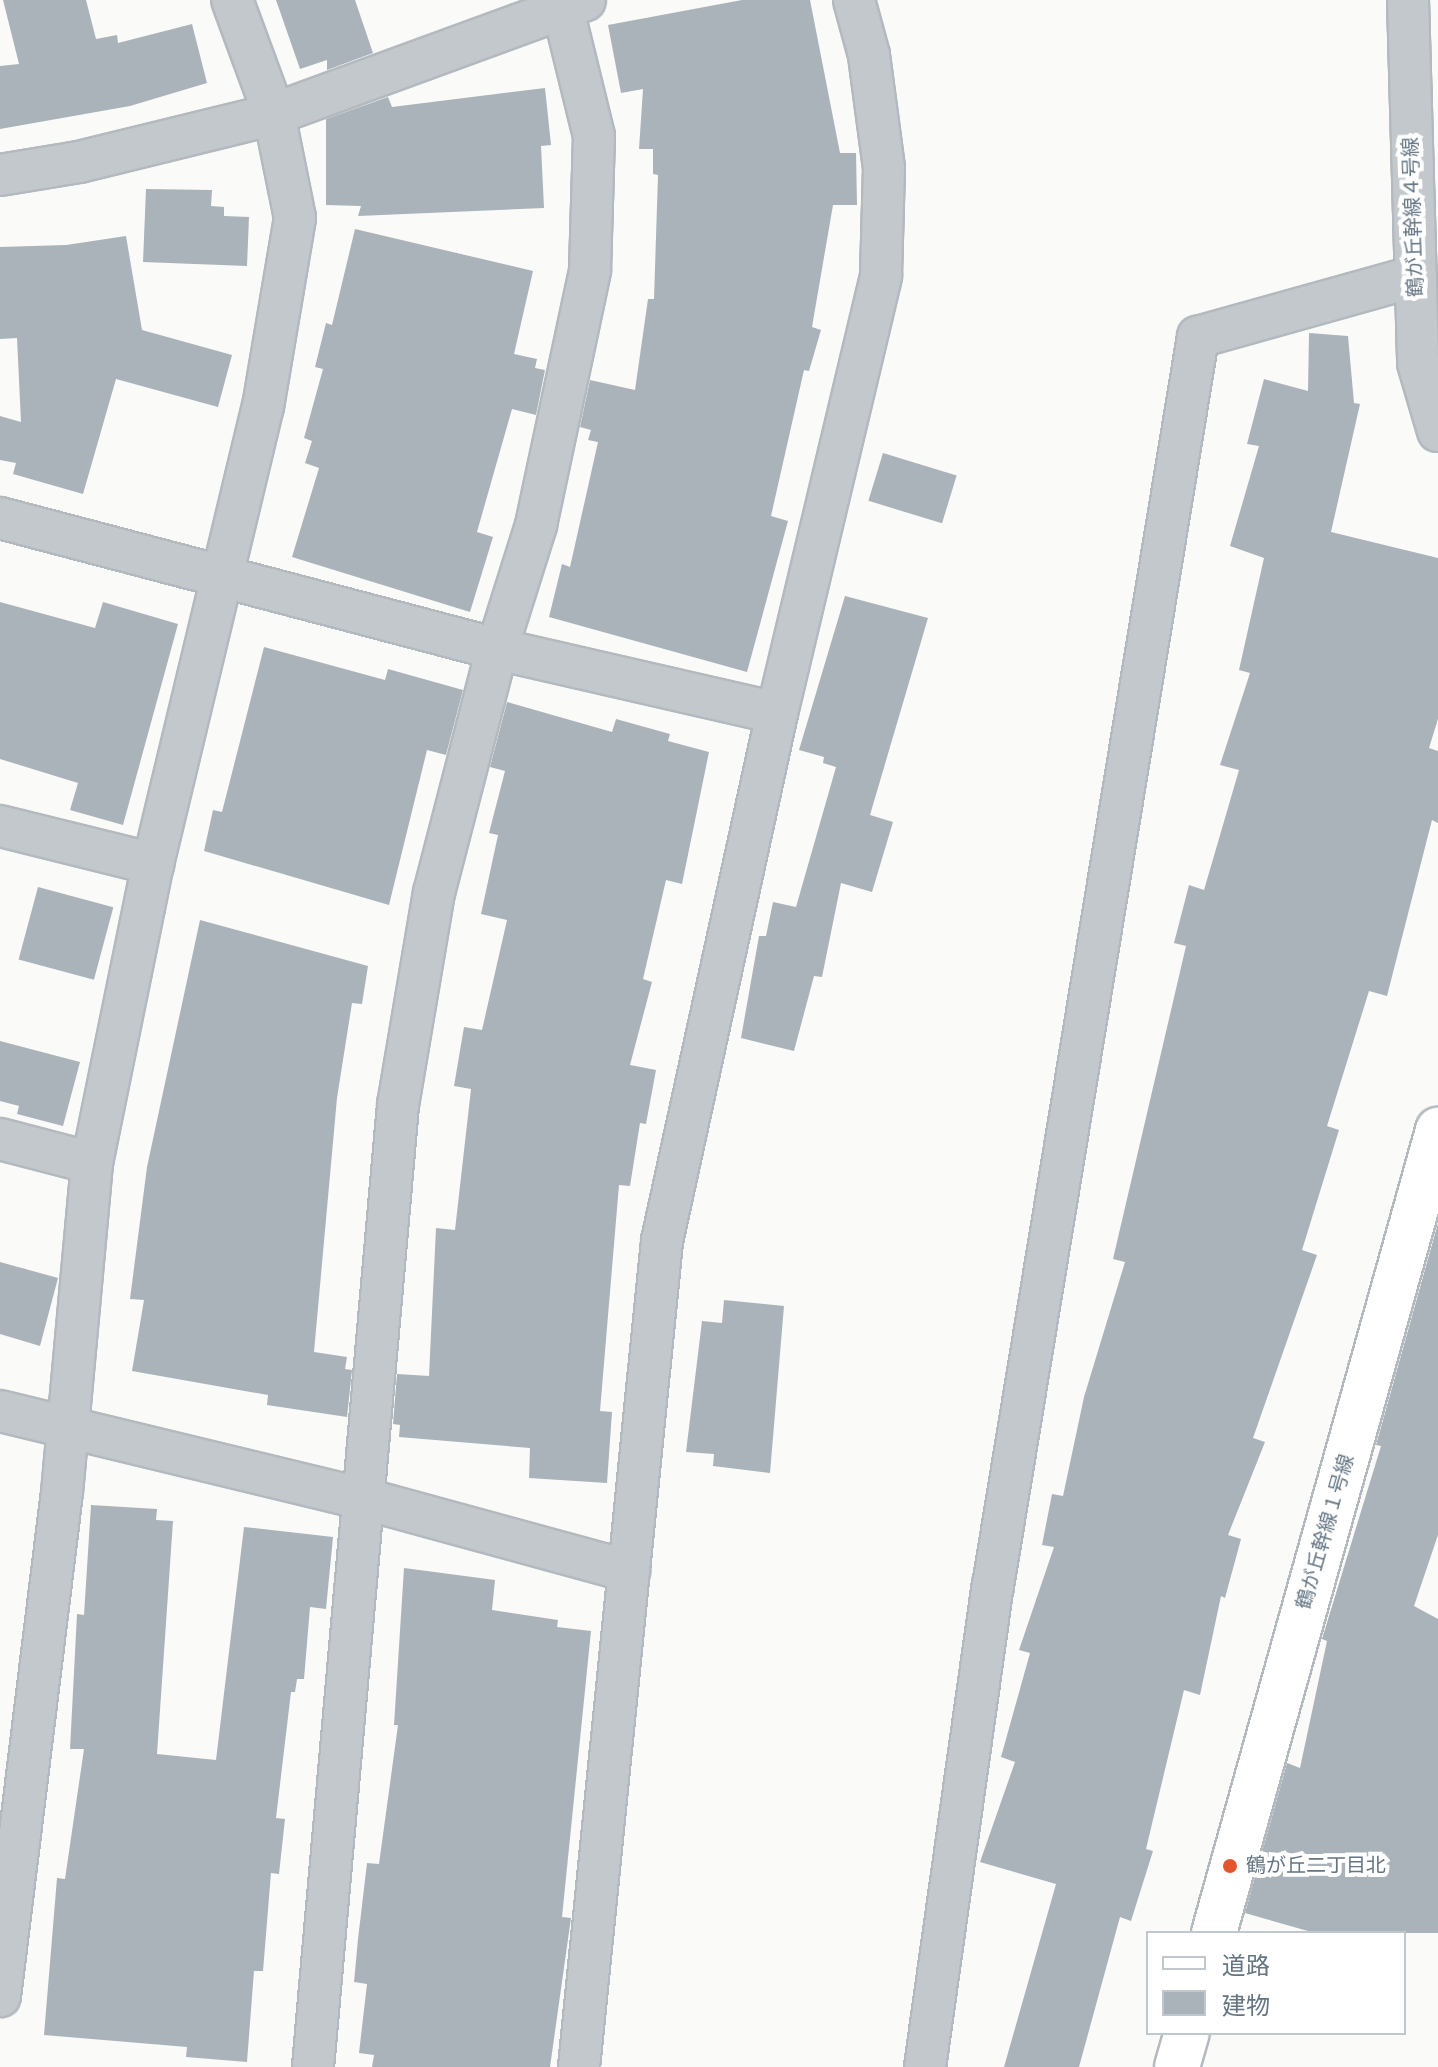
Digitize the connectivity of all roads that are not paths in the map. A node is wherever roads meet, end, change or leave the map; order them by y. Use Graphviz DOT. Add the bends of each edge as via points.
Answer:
graph roads {
  1 [pos="232,0"];
  2 [pos="854,0"];
  3 [pos="1408,0"];
  4 [pos="574,5"];
  5 [pos="274,114"];
  6 [pos="0,175"];
  7 [pos="1416,276"];
  8 [pos="1438,431"];
  9 [pos="0,518"];
  10 [pos="222,576"];
  11 [pos="497,649"];
  12 [pos="777,713"];
  13 [pos="0,826"];
  14 [pos="153,864"];
  15 [pos="1438,1130"];
  16 [pos="0,1139"];
  17 [pos="92,1163"];
  18 [pos="0,1411"];
  19 [pos="68,1428"];
  20 [pos="365,1499"];
  21 [pos="629,1571"];
  22 [pos="1215,1931"];
  23 [pos="0,1996"];
  24 [pos="1186,2035"];
  25 [pos="313,2067"];
  26 [pos="579,2067"];
  27 [pos="925,2067"];
  28 [pos="1177,2067"];
  1 -- 5 [label="street"];
  2 -- 12 [label="street" via="869,55 884,168 881,275"];
  3 -- 7 [label="street, 鶴が丘幹線４号線"];
  4 -- 5 [label="street"];
  4 -- 11 [label="street" via="594,136 590,270 536,525"];
  5 -- 6 [label="street" via="79,162"];
  5 -- 10 [label="street" via="295,218 263,407"];
  7 -- 8 [label="street, 鶴が丘幹線４号線" via="1418,363"];
  7 -- 27 [label="street" via="1198,337 993,1586"];
  9 -- 10 [label="street"];
  10 -- 11 [label="street"];
  10 -- 14 [label="street"];
  11 -- 12 [label="street"];
  11 -- 20 [label="street" via="434,893 398,1105"];
  12 -- 21 [label="street" via="662,1241"];
  13 -- 14 [label="street"];
  14 -- 17 [label="street"];
  15 -- 22 [label="street, 鶴が丘幹線１号線"];
  16 -- 17 [label="street"];
  17 -- 19 [label="street"];
  18 -- 19 [label="street"];
  19 -- 20 [label="street"];
  19 -- 23 [label="street"];
  20 -- 21 [label="street"];
  20 -- 25 [label="street"];
  21 -- 26 [label="street"];
  24 -- 28 [label="street"];
}
